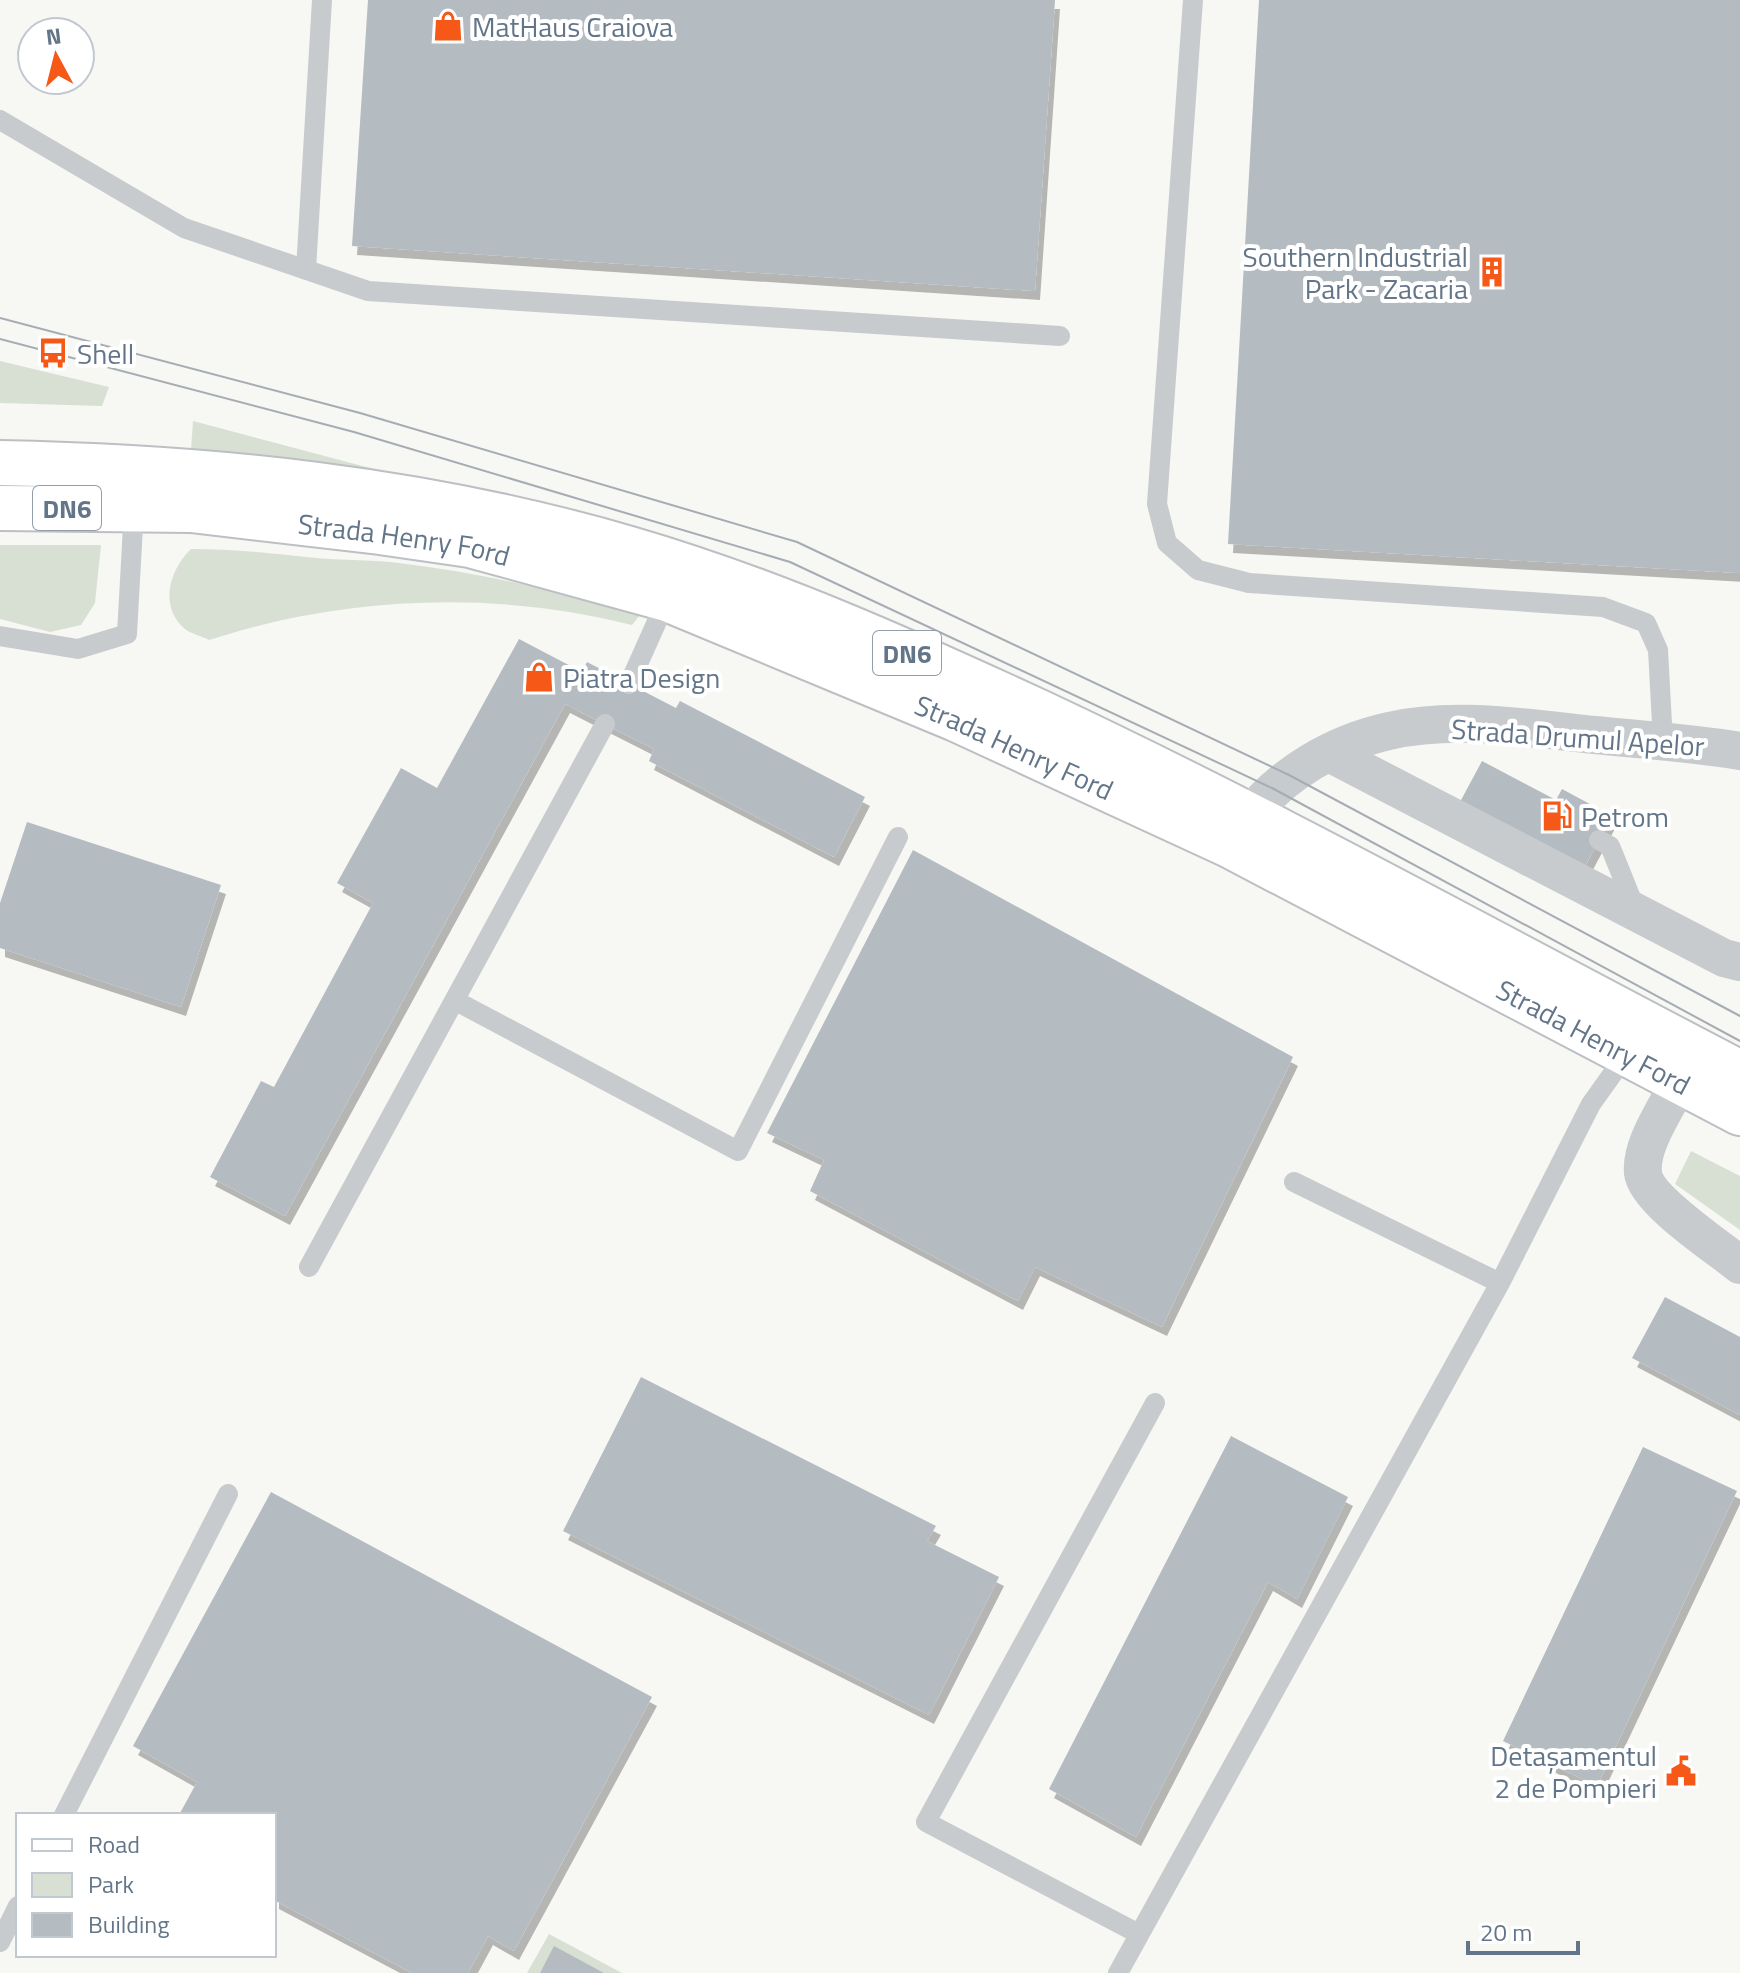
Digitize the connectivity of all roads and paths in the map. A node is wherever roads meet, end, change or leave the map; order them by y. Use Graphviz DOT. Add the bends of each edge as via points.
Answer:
graph roads {
  1 [pos="322,0"];
  2 [pos="1193,0"];
  3 [pos="0,120"];
  4 [pos="306,270"];
  5 [pos="1060,336"];
  6 [pos="0,463"];
  7 [pos="0,508"];
  8 [pos="134,508"];
  9 [pos="667,599"];
  10 [pos="0,636"];
  11 [pos="629,684"];
  12 [pos="605,724"];
  13 [pos="1663,742"];
  14 [pos="1740,751"];
  15 [pos="1329,753"];
  16 [pos="1251,814"];
  17 [pos="898,837"];
  18 [pos="1599,840"];
  19 [pos="1636,912"];
  20 [pos="1740,962"];
  21 [pos="456,1001"];
  22 [pos="1626,1055"];
  23 [pos="1740,1073"];
  24 [pos="1679,1082"];
  25 [pos="1740,1113"];
  26 [pos="1294,1182"];
  27 [pos="1740,1265"];
  28 [pos="309,1267"];
  29 [pos="1500,1283"];
  30 [pos="1155,1403"];
  31 [pos="228,1494"];
  32 [pos="65,1813"];
  33 [pos="16,1910"];
  34 [pos="1139,1934"];
  35 [pos="0,1942"];
  36 [pos="1118,1973"];
  1 -- 4 [label="lane"];
  2 -- 13 [label="lane" via="1157,504 1167,543 1198,570 1249,583 1603,607 1646,623 1658,650"];
  3 -- 4 [label="lane" via="184,228"];
  4 -- 5 [label="lane" via="368,291"];
  6 -- 16 [label="main road, Strada Henry Ford / DN6" via="140,467 299,483 482,512 633,550 871,637"];
  7 -- 8 [label="main road, Strada Henry Ford / DN6"];
  8 -- 9 [label="main road, Strada Henry Ford / DN6" via="244,515 470,545"];
  8 -- 10 [label="lane" via="127,634 78,649"];
  9 -- 11 [label="lane"];
  9 -- 22 [label="main road, Strada Henry Ford / DN6" via="956,719 1229,845"];
  12 -- 21 [label="lane"];
  13 -- 14 [label="street, Strada Drumul Apelor"];
  13 -- 15 [label="street, Strada Drumul Apelor" via="1453,725 1388,731"];
  15 -- 16 [label="street, Strada Drumul Apelor" via="1272,788"];
  15 -- 19 [label="street" via="1524,847"];
  16 -- 23 [label="main road, Strada Henry Ford / DN6"];
  17 -- 21 [label="lane" via="738,1151"];
  18 -- 19 [label="lane" via="1610,846"];
  19 -- 20 [label="street"];
  21 -- 28 [label="lane"];
  22 -- 24 [label="main road, Strada Henry Ford / DN6"];
  22 -- 29 [label="lane" via="1591,1104"];
  24 -- 25 [label="main road, Strada Henry Ford / DN6"];
  24 -- 27 [label="street" via="1648,1146 1643,1174 1652,1194"];
  26 -- 29 [label="lane"];
  29 -- 34 [label="lane"];
  30 -- 34 [label="lane" via="926,1822"];
  31 -- 32 [label="lane"];
  33 -- 35 [label="lane"];
  34 -- 36 [label="lane"];
}
